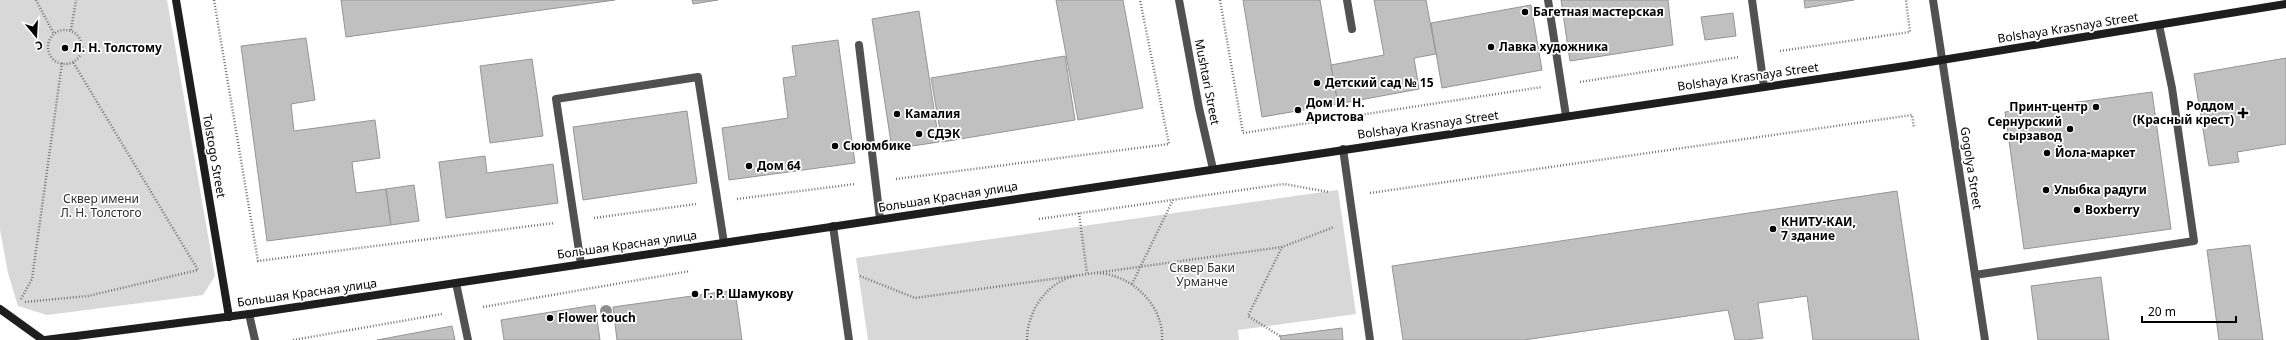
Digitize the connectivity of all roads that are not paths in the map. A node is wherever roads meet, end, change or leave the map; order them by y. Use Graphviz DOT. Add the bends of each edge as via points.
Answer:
graph roads {
  1 [pos="176,0"];
  2 [pos="1179,0"];
  3 [pos="1347,0"];
  4 [pos="1548,0"];
  5 [pos="1752,0"];
  6 [pos="1933,0"];
  7 [pos="2286,4"];
  8 [pos="2159,25"];
  9 [pos="1352,29"];
  10 [pos="859,45"];
  11 [pos="1941,60"];
  12 [pos="1764,87"];
  13 [pos="1566,116"];
  14 [pos="1343,149"];
  15 [pos="1213,169"];
  16 [pos="880,219"];
  17 [pos="833,226"];
  18 [pos="724,243"];
  19 [pos="581,264"];
  20 [pos="1975,275"];
  21 [pos="456,283"];
  22 [pos="0,309"];
  23 [pos="250,314"];
  24 [pos="229,317"];
  25 [pos="44,340"];
  26 [pos="255,340"];
  27 [pos="468,340"];
  28 [pos="849,340"];
  29 [pos="1370,340"];
  30 [pos="1985,340"];
  1 -- 24 [label="street, Tolstogo Street"];
  2 -- 15 [label="street, Mushtari Street"];
  3 -- 9 [label="street"];
  4 -- 13 [label="street"];
  5 -- 12 [label="street"];
  6 -- 11 [label="street, Gogolya Street"];
  7 -- 8 [label="street, Bolshaya Krasnaya Street"];
  8 -- 11 [label="street, Bolshaya Krasnaya Street"];
  8 -- 20 [label="street" via="2172,88 2194,240"];
  10 -- 16 [label="street"];
  11 -- 12 [label="street, Bolshaya Krasnaya Street"];
  11 -- 20 [label="street, Gogolya Street"];
  12 -- 13 [label="street, Bolshaya Krasnaya Street"];
  13 -- 14 [label="street, Bolshaya Krasnaya Street"];
  14 -- 15 [label="street, Bolshaya Krasnaya Street"];
  14 -- 29 [label="street"];
  15 -- 16 [label="street, Большая Красная улица"];
  16 -- 17 [label="street, Большая Красная улица"];
  17 -- 18 [label="street, Большая Красная улица"];
  17 -- 28 [label="street"];
  18 -- 19 [label="street, Большая Красная улица"];
  18 -- 19 [label="street" via="698,77 556,100"];
  19 -- 21 [label="street, Большая Красная улица"];
  20 -- 30 [label="street, Gogolya Street"];
  21 -- 23 [label="street, Большая Красная улица"];
  21 -- 27 [label="street"];
  22 -- 25 [label="street"];
  23 -- 24 [label="street, Большая Красная улица"];
  23 -- 26 [label="street"];
  24 -- 25 [label="street, Большая Красная улица"];
}
